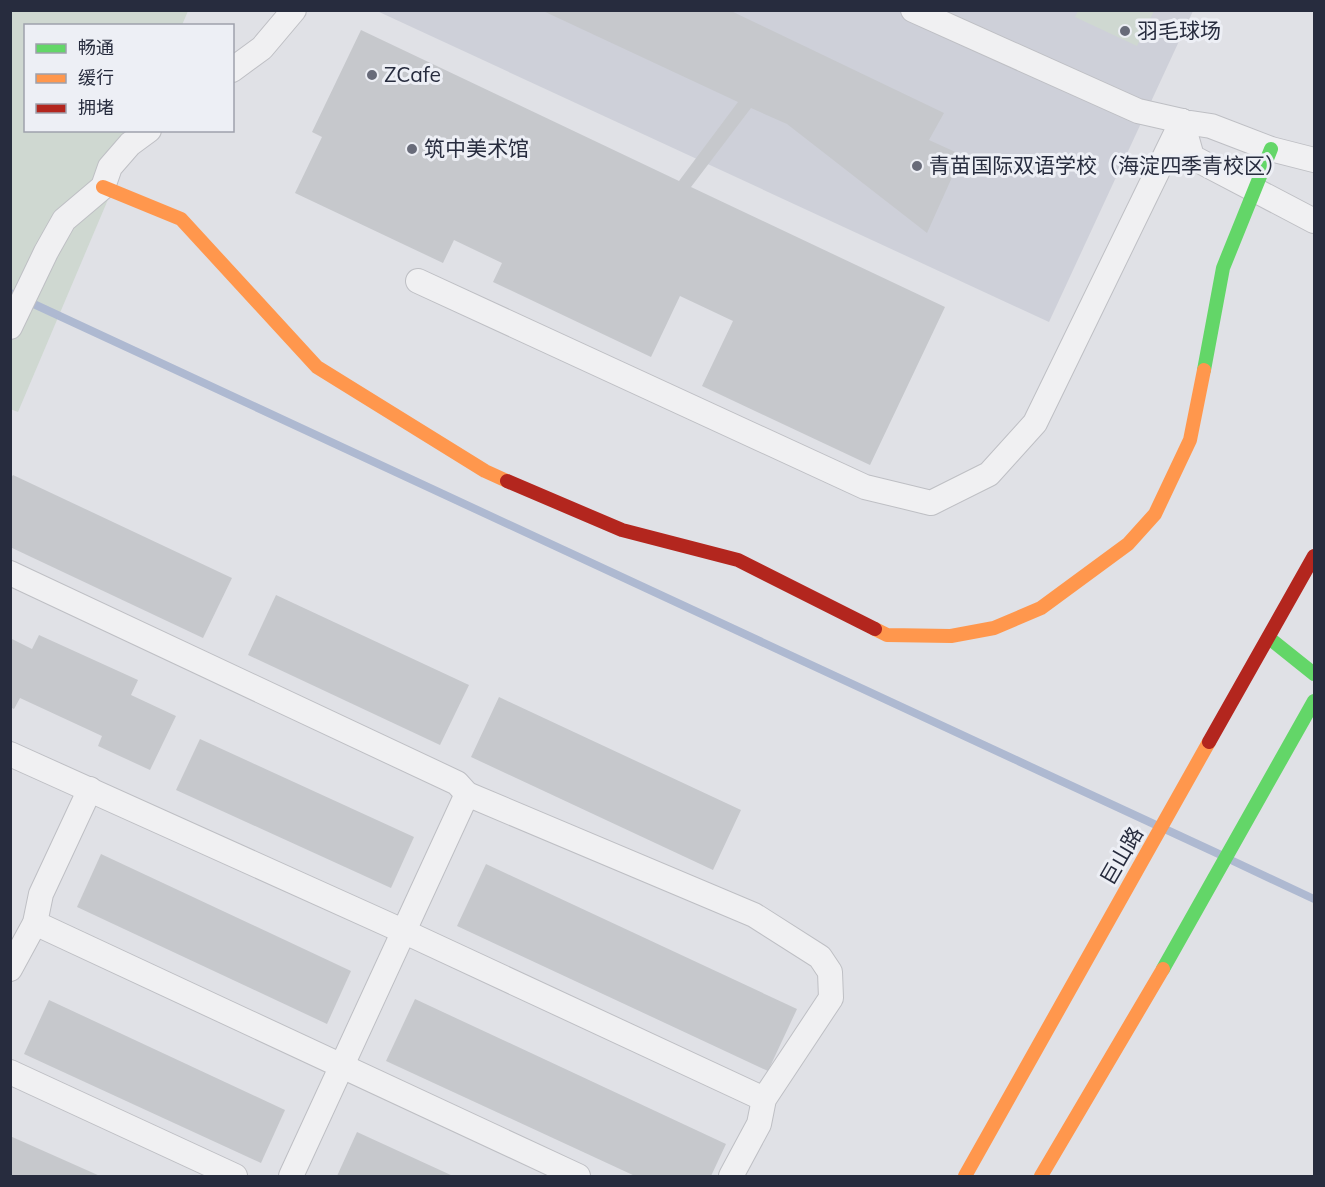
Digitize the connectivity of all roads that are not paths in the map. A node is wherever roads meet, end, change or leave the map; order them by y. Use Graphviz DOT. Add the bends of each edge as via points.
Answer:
graph roads {
  1 [pos="294,10"];
  2 [pos="913,10"];
  3 [pos="234,69"];
  4 [pos="1182,121"];
  5 [pos="146,132"];
  6 [pos="1271,149"];
  7 [pos="1314,160"];
  8 [pos="103,188"];
  9 [pos="1255,190"];
  10 [pos="1314,221"];
  11 [pos="418,281"];
  12 [pos="10,327"];
  13 [pos="1314,556"];
  14 [pos="10,573"];
  15 [pos="1269,638"];
  16 [pos="1314,674"];
  17 [pos="1314,701"];
  18 [pos="10,754"];
  19 [pos="90,789"];
  20 [pos="467,794"];
  21 [pos="35,923"];
  22 [pos="405,932"];
  23 [pos="10,969"];
  24 [pos="341,1066"];
  25 [pos="10,1072"];
  26 [pos="765,1099"];
  27 [pos="235,1176"];
  28 [pos="291,1176"];
  29 [pos="578,1176"];
  30 [pos="731,1176"];
  31 [pos="965,1176"];
  32 [pos="1041,1176"];
  1 -- 3 [label="street" via="262,48"];
  2 -- 4 [label="street" via="1138,111"];
  4 -- 6 [label="street" via="1182,129 1191,123 1211,126"];
  4 -- 9 [label="street" via="1192,157"];
  4 -- 11 [label="street" via="1035,423 989,474 931,503 865,487"];
  5 -- 8 [label="street" via="110,167"];
  6 -- 7 [label="street"];
  6 -- 9 [label="street"];
  8 -- 9 [label="street" via="181,219 317,367 485,471 622,530 738,560 887,635 908,636 951,636 994,628 1041,608 1128,543 1155,514 1190,440 1223,268"];
  8 -- 12 [label="street" via="64,220"];
  9 -- 10 [label="street"];
  13 -- 15 [label="street, 巨山路"];
  14 -- 20 [label="street" via="457,783"];
  15 -- 16 [label="street"];
  15 -- 31 [label="street, 巨山路"];
  17 -- 32 [label="street" via="1200,906"];
  18 -- 19 [label="street"];
  19 -- 21 [label="street" via="41,894"];
  19 -- 22 [label="street"];
  20 -- 22 [label="street"];
  20 -- 26 [label="street" via="754,915 820,957 830,972 831,998"];
  21 -- 23 [label="street"];
  21 -- 24 [label="street"];
  22 -- 24 [label="street"];
  22 -- 26 [label="street"];
  24 -- 28 [label="street"];
  24 -- 29 [label="street"];
  25 -- 27 [label="street"];
  26 -- 30 [label="street" via="759,1124"];
}
